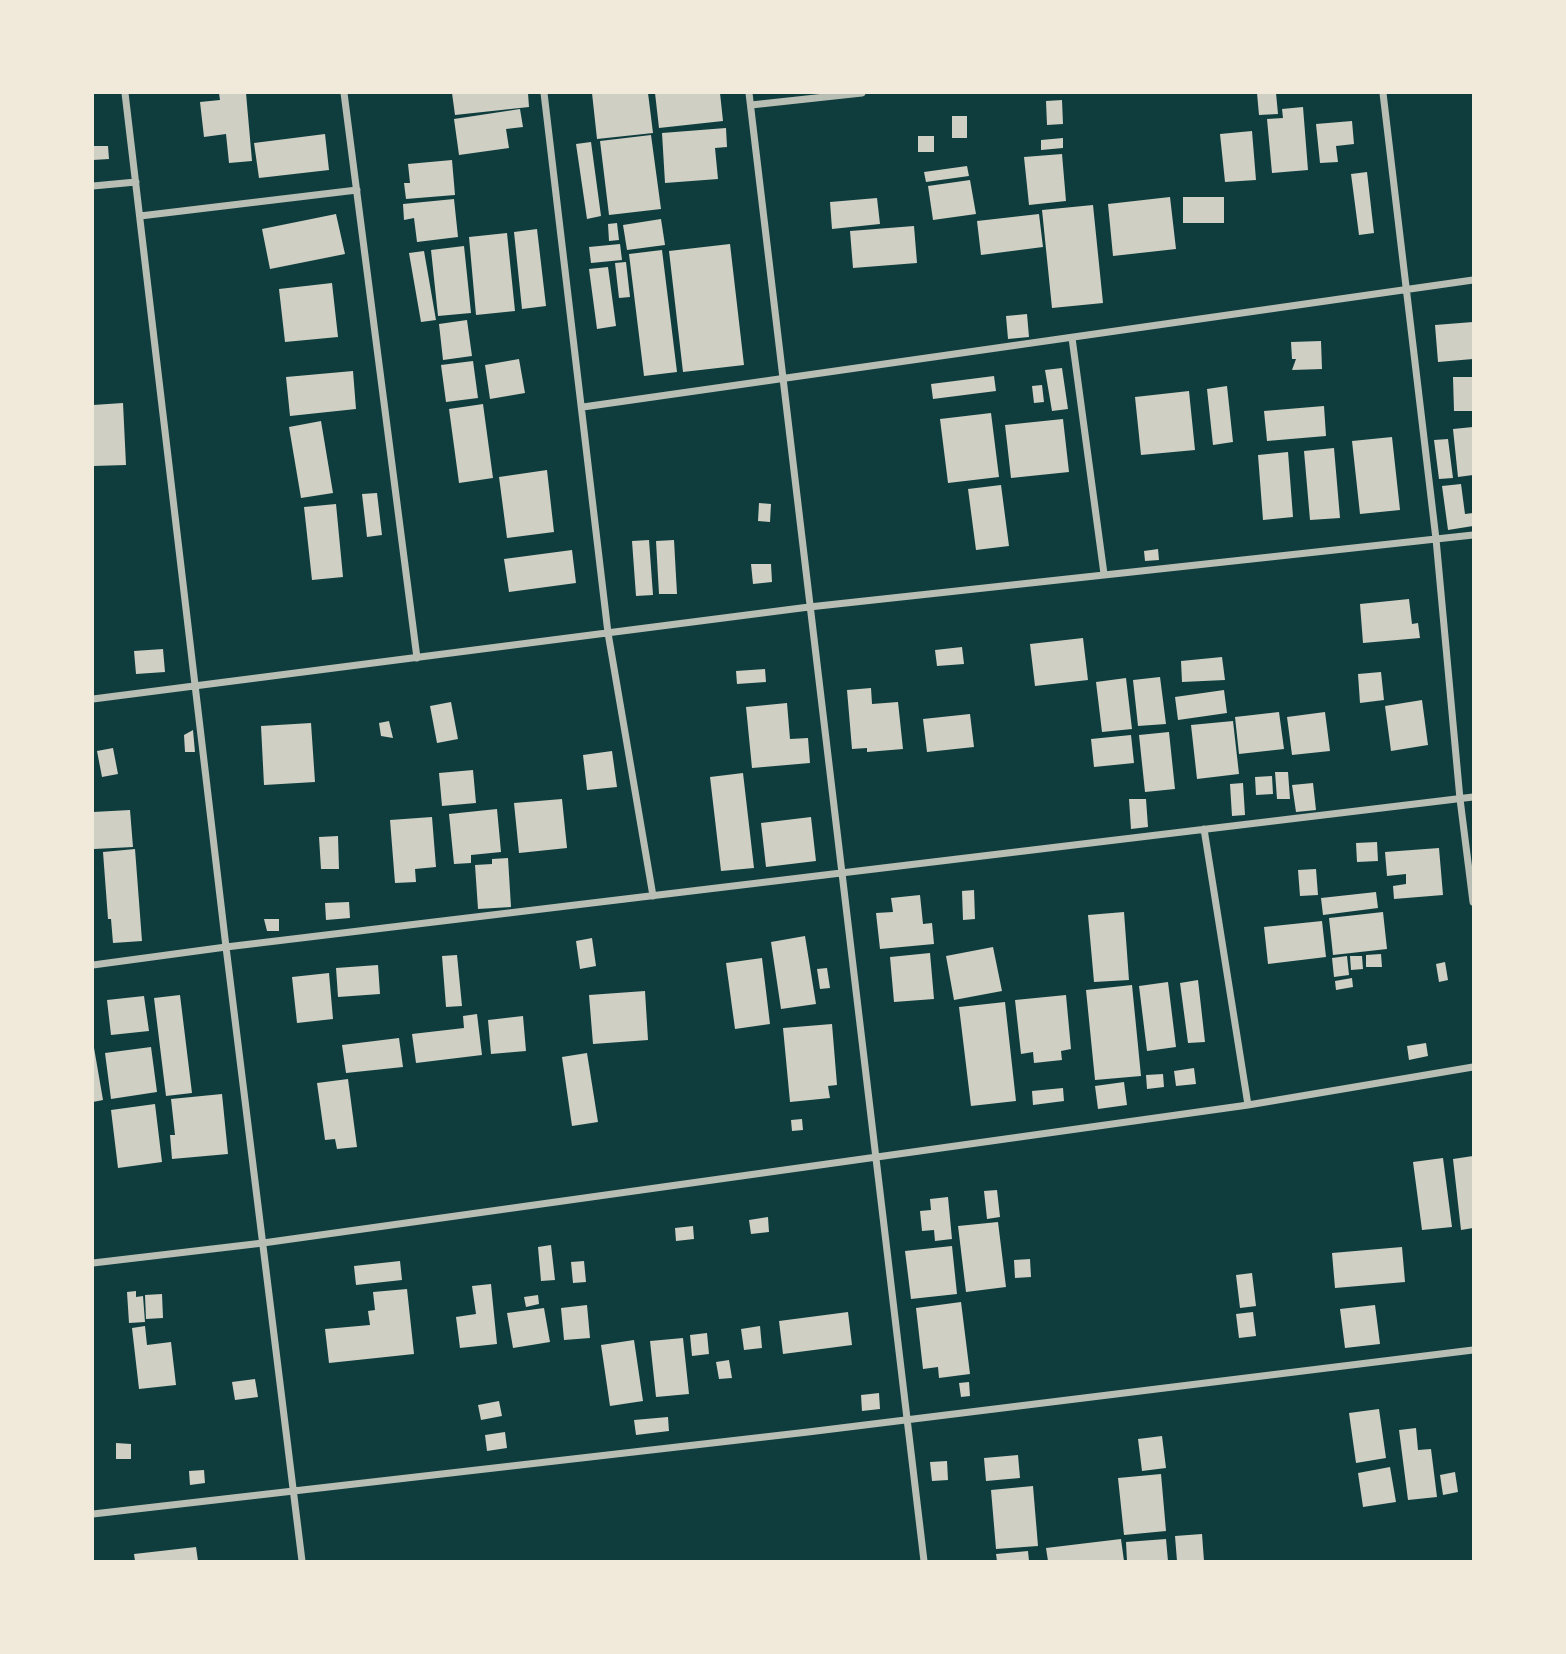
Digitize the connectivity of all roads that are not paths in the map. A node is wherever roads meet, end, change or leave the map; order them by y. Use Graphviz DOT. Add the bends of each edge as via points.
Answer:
graph roads {
  1 [pos="125,93"];
  2 [pos="344,93"];
  3 [pos="544,93"];
  4 [pos="749,93"];
  5 [pos="862,93"];
  6 [pos="1383,93"];
  7 [pos="751,105"];
  8 [pos="136,182"];
  9 [pos="93,186"];
  10 [pos="357,190"];
  11 [pos="140,216"];
  12 [pos="1473,281"];
  13 [pos="1407,290"];
  14 [pos="1072,338"];
  15 [pos="783,379"];
  16 [pos="583,407"];
  17 [pos="1473,535"];
  18 [pos="1436,539"];
  19 [pos="1104,574"];
  20 [pos="809,607"];
  21 [pos="608,633"];
  22 [pos="417,658"];
  23 [pos="195,686"];
  24 [pos="93,699"];
  25 [pos="1473,797"];
  26 [pos="1460,799"];
  27 [pos="1204,830"];
  28 [pos="841,873"];
  29 [pos="653,896"];
  30 [pos="1473,902"];
  31 [pos="226,947"];
  32 [pos="93,965"];
  33 [pos="1473,1067"];
  34 [pos="1248,1105"];
  35 [pos="876,1157"];
  36 [pos="263,1243"];
  37 [pos="93,1263"];
  38 [pos="1473,1350"];
  39 [pos="907,1420"];
  40 [pos="294,1490"];
  41 [pos="93,1514"];
  42 [pos="302,1561"];
  43 [pos="924,1561"];
  1 -- 8 [label="street"];
  2 -- 10 [label="street"];
  3 -- 16 [label="street"];
  4 -- 7 [label="street"];
  5 -- 7 [label="street"];
  6 -- 13 [label="street"];
  7 -- 15 [label="street"];
  8 -- 9 [label="street"];
  8 -- 11 [label="street"];
  10 -- 11 [label="street"];
  10 -- 22 [label="street"];
  11 -- 23 [label="street"];
  12 -- 13 [label="street"];
  13 -- 14 [label="street"];
  13 -- 18 [label="street"];
  14 -- 15 [label="street"];
  14 -- 19 [label="street"];
  15 -- 16 [label="street"];
  15 -- 20 [label="street"];
  16 -- 21 [label="street"];
  17 -- 18 [label="street"];
  18 -- 19 [label="street"];
  18 -- 26 [label="street"];
  19 -- 20 [label="street"];
  20 -- 21 [label="street"];
  20 -- 28 [label="street"];
  21 -- 22 [label="street"];
  21 -- 29 [label="street"];
  22 -- 23 [label="street"];
  23 -- 24 [label="street"];
  23 -- 31 [label="street"];
  25 -- 26 [label="street"];
  26 -- 27 [label="street"];
  26 -- 30 [label="street"];
  27 -- 28 [label="street"];
  27 -- 34 [label="street"];
  28 -- 29 [label="street"];
  28 -- 35 [label="street"];
  29 -- 31 [label="street"];
  31 -- 32 [label="street"];
  31 -- 36 [label="street"];
  33 -- 34 [label="street"];
  34 -- 35 [label="street"];
  35 -- 36 [label="street"];
  35 -- 39 [label="street"];
  36 -- 37 [label="street"];
  36 -- 40 [label="street"];
  38 -- 39 [label="street"];
  39 -- 40 [label="street"];
  39 -- 43 [label="street"];
  40 -- 41 [label="street"];
  40 -- 42 [label="street"];
}
